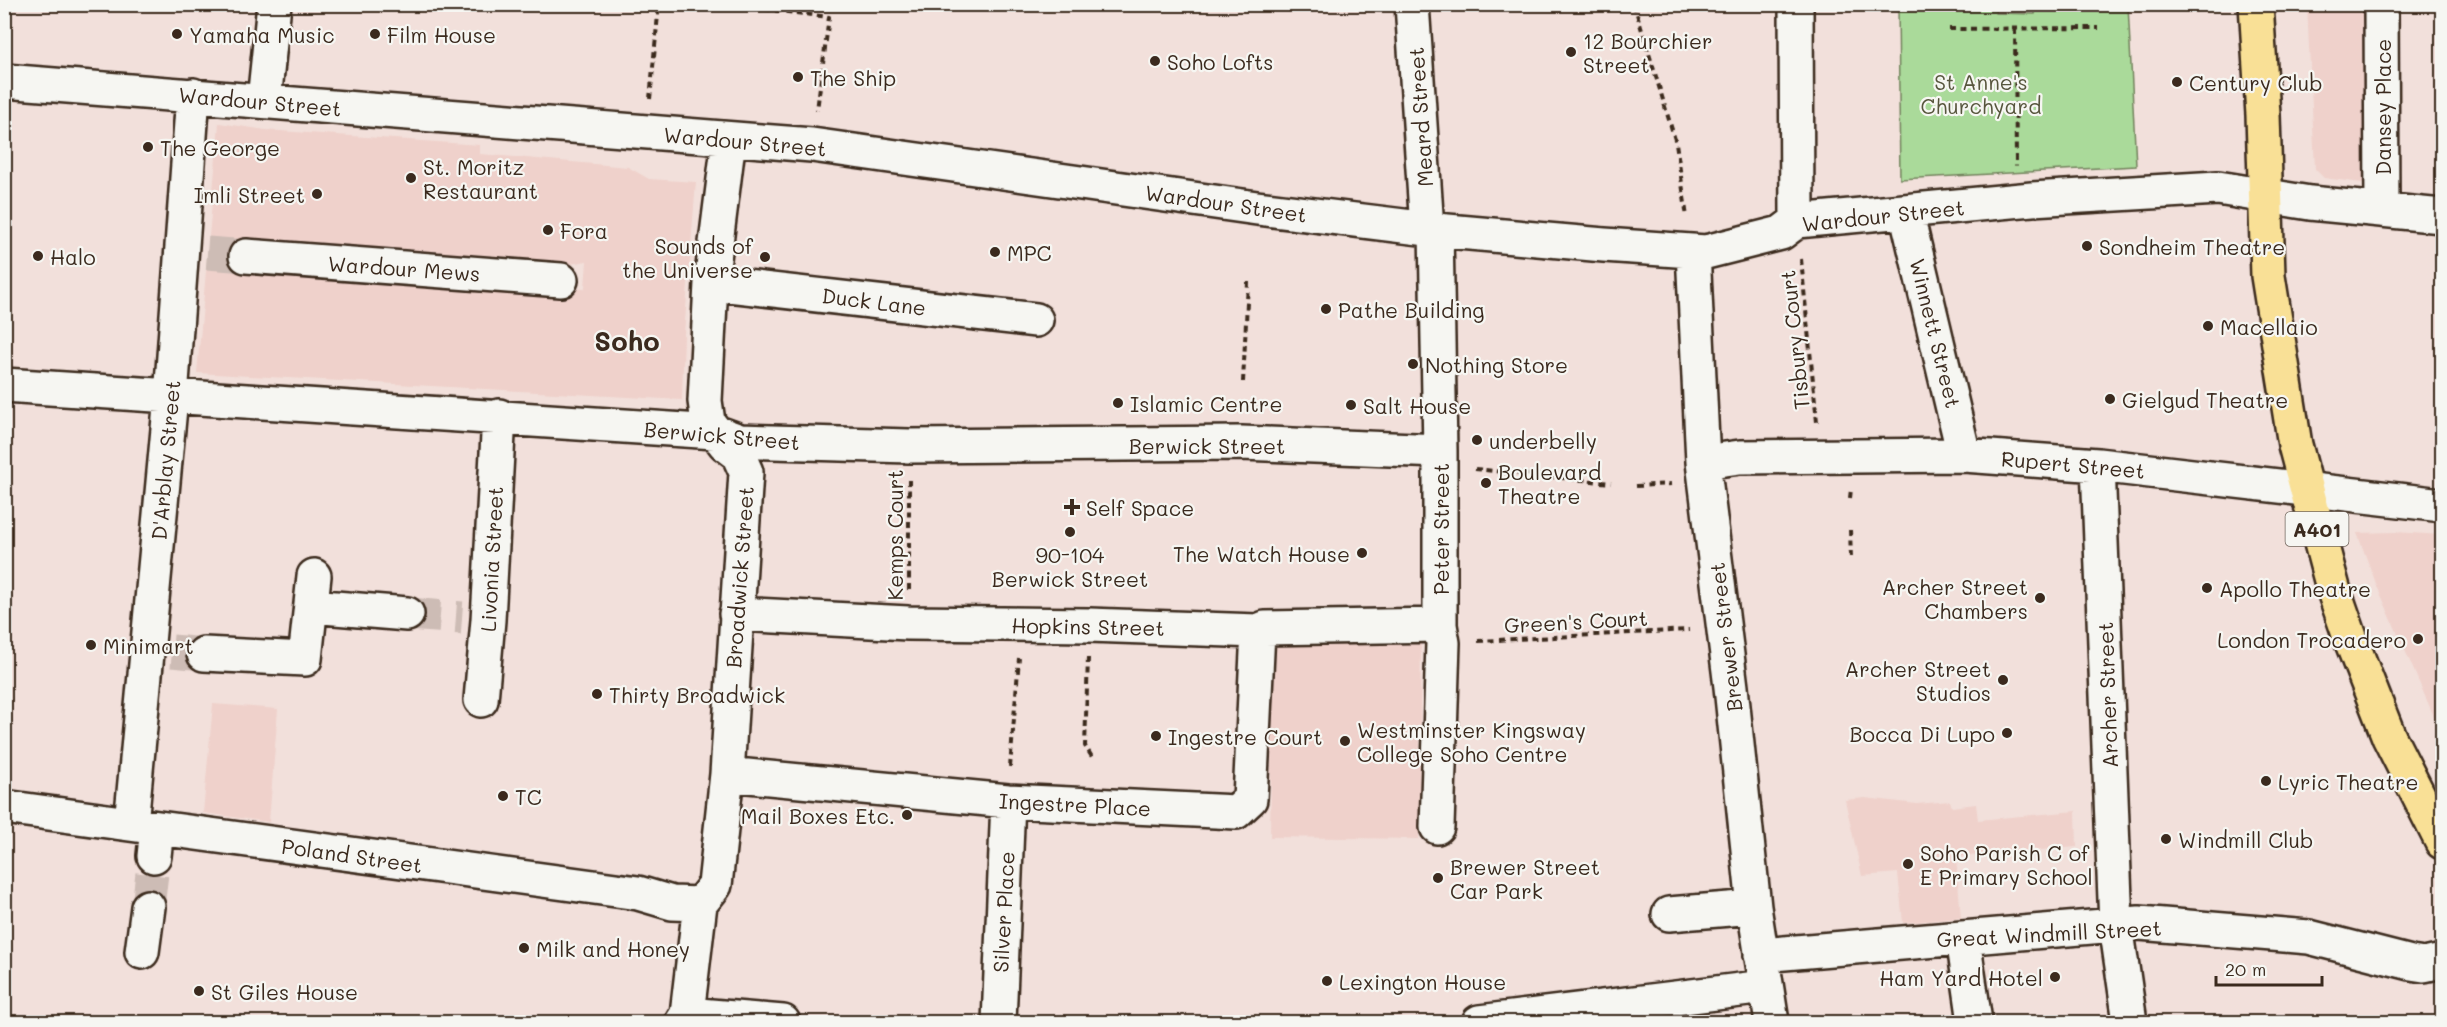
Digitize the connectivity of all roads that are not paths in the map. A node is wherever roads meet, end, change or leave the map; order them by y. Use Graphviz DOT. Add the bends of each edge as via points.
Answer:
graph roads {
  1 [pos="274,4"];
  2 [pos="1412,4"];
  3 [pos="1796,4"];
  4 [pos="2256,4"];
  5 [pos="2381,4"];
  6 [pos="4,81"];
  7 [pos="193,94"];
  8 [pos="264,101"];
  9 [pos="729,139"];
  10 [pos="2266,197"];
  11 [pos="2382,210"];
  12 [pos="1906,211"];
  13 [pos="2442,216"];
  14 [pos="1797,221"];
  15 [pos="1431,230"];
  16 [pos="1693,251"];
  17 [pos="246,256"];
  18 [pos="561,280"];
  19 [pos="711,283"];
  20 [pos="1036,320"];
  21 [pos="4,385"];
  22 [pos="171,397"];
  23 [pos="499,417"];
  24 [pos="715,432"];
  25 [pos="1962,443"];
  26 [pos="1440,451"];
  27 [pos="1702,462"];
  28 [pos="2098,465"];
  29 [pos="2306,490"];
  30 [pos="2442,505"];
  31 [pos="407,614"];
  32 [pos="736,614"];
  33 [pos="1440,625"];
  34 [pos="1258,631"];
  35 [pos="204,654"];
  36 [pos="481,700"];
  37 [pos="727,774"];
  38 [pos="1008,801"];
  39 [pos="4,807"];
  40 [pos="1437,827"];
  41 [pos="147,836"];
  42 [pos="2442,842"];
  43 [pos="700,904"];
  44 [pos="148,907"];
  45 [pos="1754,907"];
  46 [pos="1669,914"];
  47 [pos="2116,925"];
  48 [pos="1963,938"];
  49 [pos="142,952"];
  50 [pos="1761,955"];
  51 [pos="2442,961"];
  52 [pos="1765,987"];
  53 [pos="684,1018"];
  54 [pos="783,1023"];
  55 [pos="999,1023"];
  56 [pos="1479,1023"];
  57 [pos="1772,1023"];
  58 [pos="1975,1023"];
  59 [pos="2130,1023"];
  1 -- 8 [label="street"];
  2 -- 15 [label="street, Meard Street"];
  3 -- 14 [label="street"];
  4 -- 10 [label="main road, A401"];
  5 -- 11 [label="street, Dansey Place"];
  6 -- 7 [label="street, Wardour Street"];
  7 -- 8 [label="street, Wardour Street"];
  7 -- 22 [label="street, D'Arblay Street" via="194,252"];
  8 -- 9 [label="street, Wardour Street"];
  9 -- 15 [label="street, Wardour Street" via="812,145"];
  9 -- 19 [label="street, Broadwick Street"];
  10 -- 11 [label="street, Wardour Street"];
  10 -- 12 [label="street, Wardour Street" via="2218,188"];
  10 -- 29 [label="main road, A401" via="2268,276 2282,376"];
  11 -- 13 [label="street, Wardour Street"];
  12 -- 14 [label="street, Wardour Street"];
  12 -- 25 [label="street, Winnett Street"];
  14 -- 16 [label="street, Wardour Street" via="1782,233 1706,252"];
  15 -- 16 [label="street, Wardour Street"];
  15 -- 26 [label="street, Peter Street"];
  16 -- 27 [label="street, Brewer Street"];
  17 -- 18 [label="street, Wardour Mews"];
  19 -- 20 [label="street, Duck Lane"];
  19 -- 24 [label="street, Broadwick Street" via="705,401 708,422"];
  21 -- 22 [label="street, Berwick Street"];
  22 -- 23 [label="street, Berwick Street"];
  22 -- 41 [label="street, D'Arblay Street"];
  23 -- 24 [label="street, Berwick Street"];
  23 -- 36 [label="street, Livonia Street" via="475,619"];
  24 -- 26 [label="street, Berwick Street" via="740,441 909,446 1241,443"];
  24 -- 32 [label="street, Broadwick Street" via="738,454 746,472"];
  25 -- 27 [label="street, Rupert Street"];
  25 -- 28 [label="street, Rupert Street"];
  26 -- 33 [label="street, Peter Street"];
  27 -- 45 [label="street, Brewer Street"];
  28 -- 29 [label="street, Rupert Street"];
  28 -- 47 [label="street, Archer Street"];
  29 -- 30 [label="street, Rupert Street"];
  29 -- 42 [label="main road, A401" via="2351,640 2394,746"];
  31 -- 35 [label="street" via="312,591 305,659"];
  32 -- 34 [label="street, Hopkins Street" via="908,623"];
  32 -- 37 [label="street, Broadwick Street"];
  33 -- 34 [label="street, Hopkins Street"];
  33 -- 40 [label="street, Peter Street"];
  34 -- 38 [label="street, Ingestre Place" via="1250,799 1236,812"];
  37 -- 38 [label="street, Ingestre Place"];
  37 -- 43 [label="street, Broadwick Street" via="715,885"];
  38 -- 55 [label="street, Silver Place"];
  39 -- 41 [label="street, Poland Street"];
  41 -- 43 [label="street, Poland Street" via="638,893 672,903"];
  43 -- 53 [label="street, Broadwick Street"];
  44 -- 49 [label="street"];
  45 -- 46 [label="street"];
  45 -- 50 [label="street, Brewer Street"];
  47 -- 48 [label="street, Great Windmill Street"];
  47 -- 51 [label="street, Great Windmill Street" via="2309,937 2411,963"];
  47 -- 59 [label="street, Archer Street"];
  48 -- 50 [label="street, Great Windmill Street"];
  48 -- 58 [label="street"];
  50 -- 52 [label="street, Brewer Street"];
  52 -- 56 [label="street"];
  52 -- 57 [label="street, Brewer Street"];
  53 -- 54 [label="street"];
}
